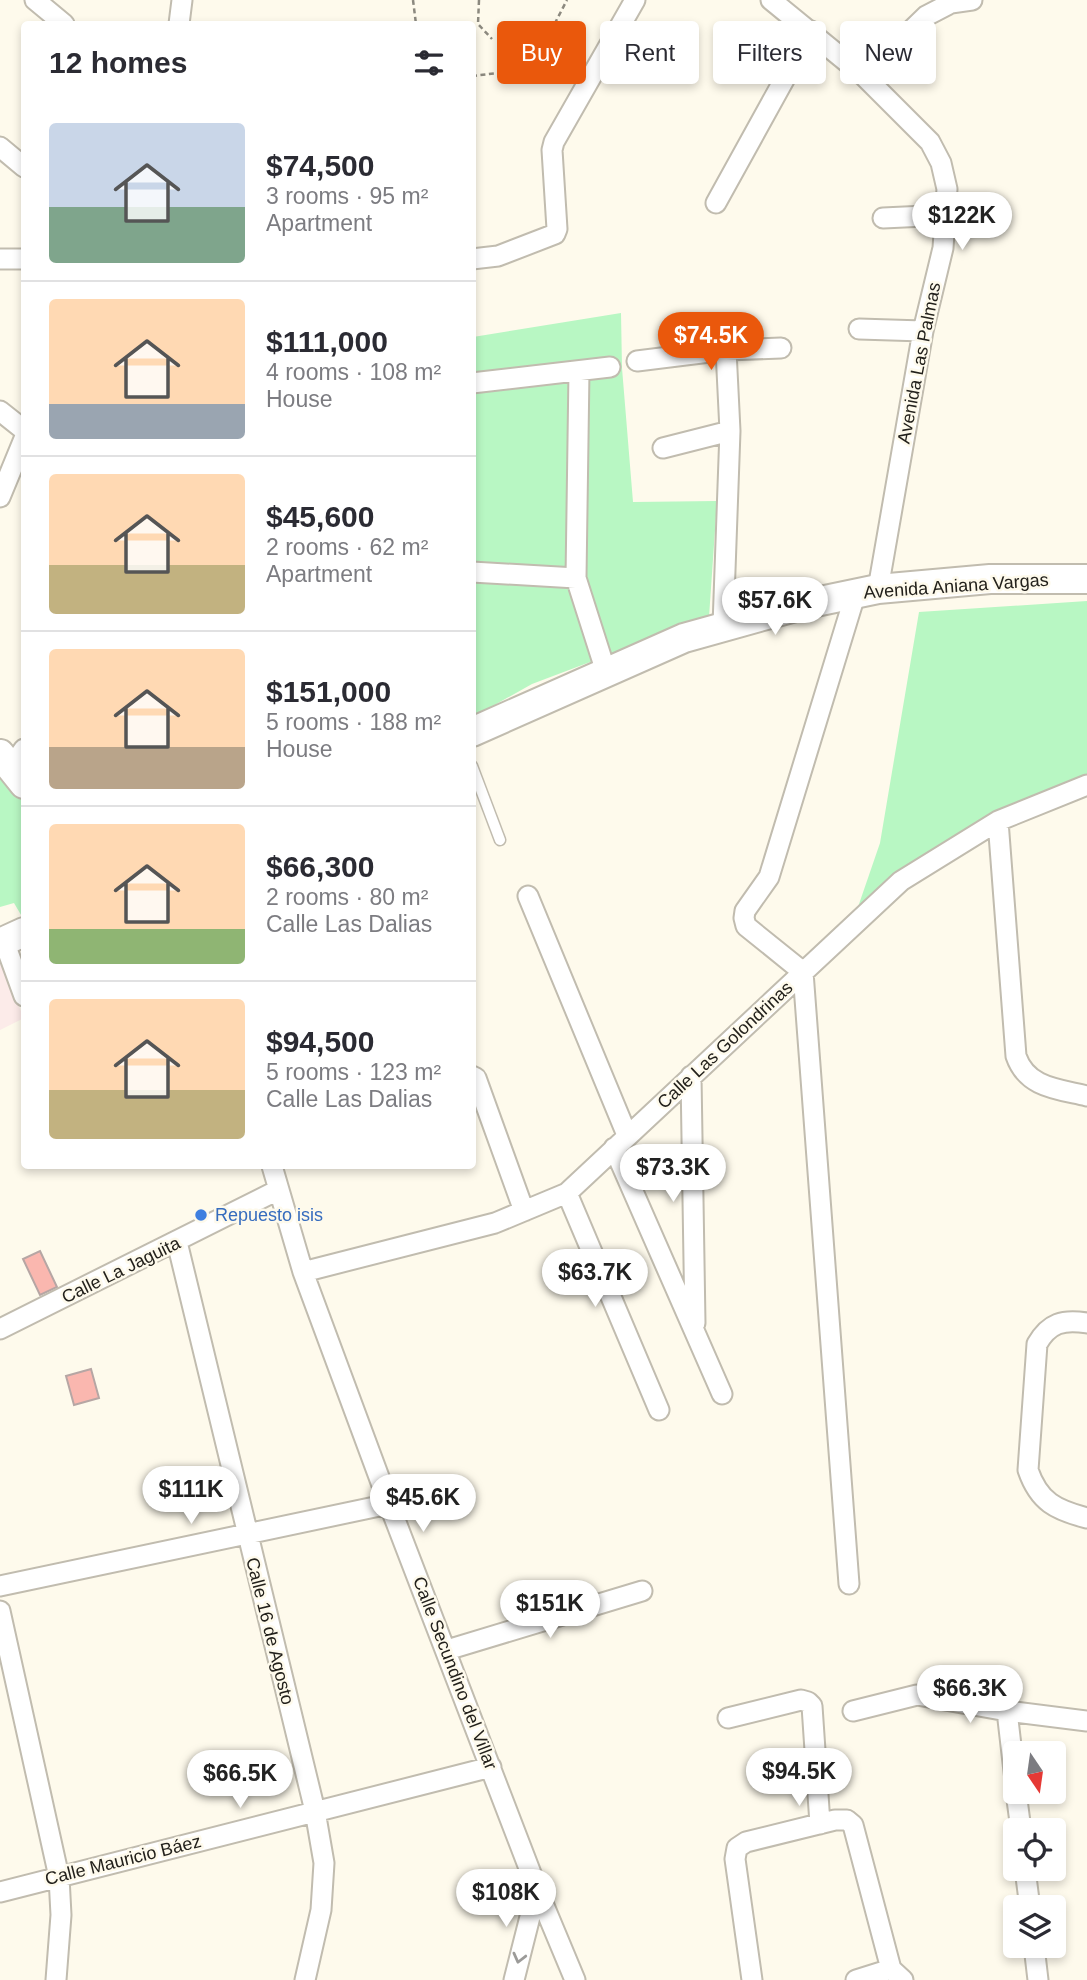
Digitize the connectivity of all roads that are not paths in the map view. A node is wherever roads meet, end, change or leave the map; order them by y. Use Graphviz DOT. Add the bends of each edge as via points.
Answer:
graph roads {
  1 [pos="35,0"];
  2 [pos="182,0"];
  3 [pos="635,0"];
  4 [pos="972,0"];
  5 [pos="777,2"];
  6 [pos="60,21"];
  7 [pos="179,21"];
  8 [pos="799,21"];
  9 [pos="921,21"];
  10 [pos="826,44"];
  11 [pos="840,56"];
  12 [pos="782,84"];
  13 [pos="872,84"];
  14 [pos="0,147"];
  15 [pos="21,164"];
  16 [pos="716,203"];
  17 [pos="947,215"];
  18 [pos="883,218"];
  19 [pos="0,259"];
  20 [pos="21,259"];
  21 [pos="476,259"];
  22 [pos="859,329"];
  23 [pos="923,331"];
  24 [pos="781,348"];
  25 [pos="726,350"];
  26 [pos="638,361"];
  27 [pos="610,367"];
  28 [pos="579,371"];
  29 [pos="476,383"];
  30 [pos="0,411"];
  31 [pos="21,428"];
  32 [pos="730,431"];
  33 [pos="21,446"];
  34 [pos="663,448"];
  35 [pos="0,497"];
  36 [pos="476,572"];
  37 [pos="576,578"];
  38 [pos="1087,579"];
  39 [pos="867,591"];
  40 [pos="723,626"];
  41 [pos="606,672"];
  42 [pos="476,730"];
  43 [pos="476,777"];
  44 [pos="1087,785"];
  45 [pos="998,821"];
  46 [pos="500,840"];
  47 [pos="528,896"];
  48 [pos="10,938"];
  49 [pos="803,972"];
  50 [pos="21,984"];
  51 [pos="691,1076"];
  52 [pos="476,1078"];
  53 [pos="1087,1096"];
  54 [pos="620,1142"];
  55 [pos="273,1169"];
  56 [pos="278,1190"];
  57 [pos="567,1193"];
  58 [pos="524,1212"];
  59 [pos="177,1242"];
  60 [pos="303,1272"];
  61 [pos="1087,1322"];
  62 [pos="0,1329"];
  63 [pos="695,1332"];
  64 [pos="722,1394"];
  65 [pos="659,1410"];
  66 [pos="389,1504"];
  67 [pos="1087,1518"];
  68 [pos="247,1535"];
  69 [pos="849,1584"];
  70 [pos="0,1586"];
  71 [pos="642,1591"];
  72 [pos="0,1611"];
  73 [pos="447,1650"];
  74 [pos="1007,1710"];
  75 [pos="853,1711"];
  76 [pos="727,1718"];
  77 [pos="1087,1720"];
  78 [pos="1011,1741"];
  79 [pos="491,1767"];
  80 [pos="315,1811"];
  81 [pos="820,1824"];
  82 [pos="59,1877"];
  83 [pos="537,1889"];
  84 [pos="0,1892"];
  85 [pos="1035,1958"];
  86 [pos="897,1975"];
  87 [pos="57,1980"];
  88 [pos="305,1980"];
  89 [pos="514,1980"];
  90 [pos="575,1980"];
  91 [pos="752,1980"];
  92 [pos="856,1980"];
  93 [pos="1038,1980"];
  1 -- 6 [label="street"];
  2 -- 7 [label="street"];
  3 -- 21 [label="street" via="554,142 555,234 498,256"];
  4 -- 9 [label="street" via="951,3"];
  5 -- 8 [label="street, Avenida Las Palmas"];
  10 -- 11 [label="street, Avenida Las Palmas"];
  12 -- 16 [label="street"];
  13 -- 17 [label="street, Avenida Las Palmas" via="930,142 941,163"];
  14 -- 15 [label="street"];
  17 -- 18 [label="street"];
  17 -- 23 [label="street, Avenida Las Palmas"];
  19 -- 20 [label="street"];
  22 -- 23 [label="street"];
  23 -- 39 [label="street, Avenida Las Palmas"];
  24 -- 25 [label="street"];
  25 -- 26 [label="street"];
  25 -- 32 [label="street"];
  27 -- 28 [label="street"];
  28 -- 29 [label="street"];
  28 -- 37 [label="street"];
  30 -- 31 [label="street"];
  32 -- 34 [label="street"];
  32 -- 40 [label="street"];
  33 -- 35 [label="street"];
  36 -- 37 [label="street"];
  37 -- 41 [label="street"];
  38 -- 39 [label="main road, Avenida Aniana Vargas" via="990,579"];
  39 -- 40 [label="main road, Avenida Aniana Vargas"];
  39 -- 49 [label="street, Avenida Las Palmas" via="769,877 745,911 746,926"];
  40 -- 41 [label="main road, Avenida Aniana Vargas"];
  41 -- 42 [label="main road, Avenida Aniana Vargas"];
  43 -- 46 [label="lane"];
  44 -- 45 [label="street, Calle Las Golondrinas"];
  45 -- 49 [label="street, Calle Las Golondrinas" via="901,881"];
  45 -- 53 [label="street" via="1016,1056 1031,1079"];
  47 -- 54 [label="street"];
  48 -- 50 [label="street"];
  49 -- 51 [label="street, Calle Las Golondrinas"];
  49 -- 69 [label="street"];
  51 -- 54 [label="street, Calle Las Golondrinas"];
  51 -- 63 [label="street"];
  52 -- 58 [label="street"];
  54 -- 57 [label="street, Calle Las Golondrinas"];
  54 -- 63 [label="street"];
  55 -- 56 [label="street, Calle Secundino del Villar"];
  56 -- 59 [label="street, Calle La Jaguita"];
  56 -- 60 [label="street, Calle Secundino del Villar"];
  57 -- 58 [label="street, Calle Las Golondrinas"];
  57 -- 65 [label="street"];
  58 -- 60 [label="street, Calle Las Golondrinas"];
  59 -- 62 [label="street, Calle La Jaguita"];
  59 -- 68 [label="street, Calle 16 de Agosto"];
  60 -- 66 [label="street, Calle Secundino del Villar"];
  61 -- 67 [label="street" via="1055,1323 1037,1344 1028,1470 1034,1487 1047,1502"];
  63 -- 64 [label="street"];
  66 -- 68 [label="street"];
  66 -- 73 [label="street, Calle Secundino del Villar"];
  68 -- 70 [label="street"];
  68 -- 80 [label="street, Calle 16 de Agosto"];
  71 -- 73 [label="street"];
  72 -- 82 [label="street"];
  73 -- 79 [label="street, Calle Secundino del Villar"];
  74 -- 75 [label="street" via="916,1695"];
  74 -- 77 [label="street"];
  74 -- 78 [label="street"];
  76 -- 81 [label="street" via="801,1700 812,1706"];
  79 -- 80 [label="street, Calle Mauricio Báez"];
  79 -- 83 [label="street, Calle Secundino del Villar"];
  80 -- 82 [label="street, Calle Mauricio Báez"];
  80 -- 88 [label="street, Calle 16 de Agosto" via="324,1863 321,1910"];
  81 -- 86 [label="street" via="847,1820 853,1825"];
  81 -- 91 [label="street" via="737,1848"];
  82 -- 84 [label="street, Calle Mauricio Báez"];
  82 -- 87 [label="street"];
  83 -- 89 [label="street, one-way"];
  83 -- 90 [label="street, Calle Secundino del Villar"];
  85 -- 93 [label="street"];
  86 -- 92 [label="street"];
}
